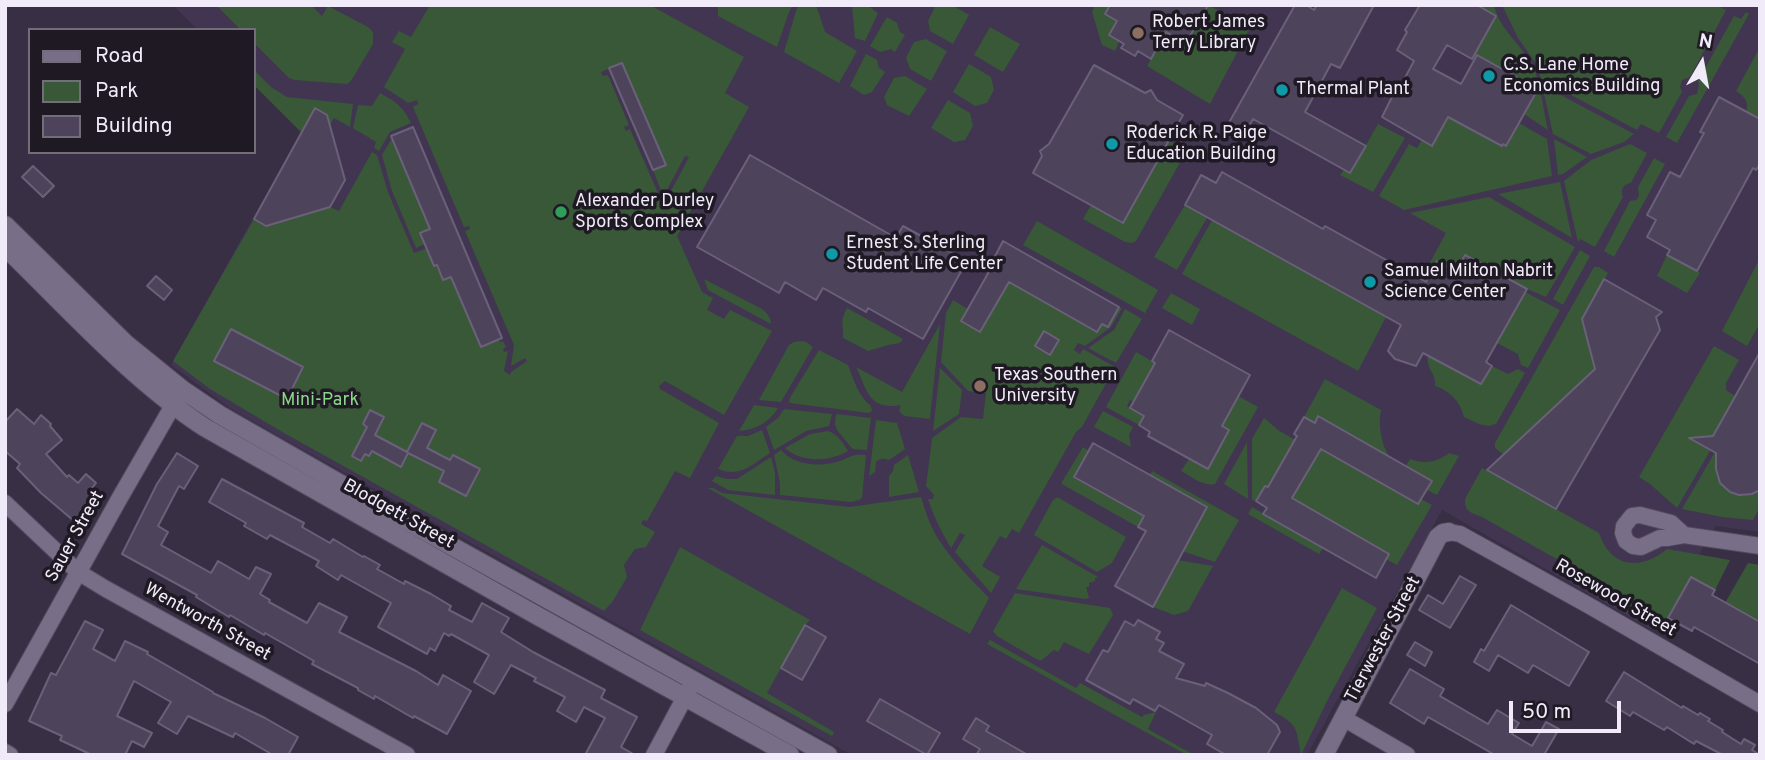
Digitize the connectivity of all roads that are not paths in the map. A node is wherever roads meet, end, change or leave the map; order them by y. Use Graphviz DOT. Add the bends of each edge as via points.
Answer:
graph roads {
  1 [pos="5,225"];
  2 [pos="5,247"];
  3 [pos="35,265"];
  4 [pos="183,390"];
  5 [pos="173,405"];
  6 [pos="5,503"];
  7 [pos="379,515"];
  8 [pos="1449,532"];
  9 [pos="1684,535"];
  10 [pos="1760,546"];
  11 [pos="78,572"];
  12 [pos="614,635"];
  13 [pos="604,652"];
  14 [pos="694,680"];
  15 [pos="685,696"];
  16 [pos="5,704"];
  17 [pos="1760,704"];
  18 [pos="1343,718"];
  19 [pos="5,752"];
  20 [pos="10,755"];
  21 [pos="407,755"];
  22 [pos="654,755"];
  23 [pos="790,755"];
  24 [pos="828,755"];
  25 [pos="1324,755"];
  26 [pos="1408,755"];
  1 -- 3 [label="main road, Blodgett Street"];
  2 -- 3 [label="main road, Blodgett Street"];
  3 -- 4 [label="main road, Blodgett Street"];
  3 -- 5 [label="main road, Blodgett Street" via="118,357"];
  4 -- 5 [label="street, Sauer Street"];
  4 -- 7 [label="main road, Blodgett Street"];
  5 -- 7 [label="main road, Blodgett Street" via="223,439"];
  5 -- 11 [label="street, Sauer Street"];
  6 -- 11 [label="street, Wentworth Street"];
  7 -- 12 [label="main road, Blodgett Street"];
  7 -- 13 [label="main road, Blodgett Street"];
  8 -- 17 [label="street, Rosewood Street" via="1460,534"];
  8 -- 18 [label="main road, Tierwester Street" via="1438,537"];
  9 -- 10 [label="street"];
  11 -- 16 [label="street, Sauer Street"];
  11 -- 21 [label="street, Wentworth Street"];
  12 -- 13 [label="main road"];
  12 -- 14 [label="main road, Blodgett Street"];
  13 -- 15 [label="main road, Blodgett Street"];
  14 -- 15 [label="street"];
  14 -- 24 [label="main road, Blodgett Street"];
  15 -- 22 [label="street"];
  15 -- 23 [label="main road, Blodgett Street"];
  18 -- 25 [label="main road, Tierwester Street"];
  18 -- 26 [label="street"];
  19 -- 20 [label="street"];
}
